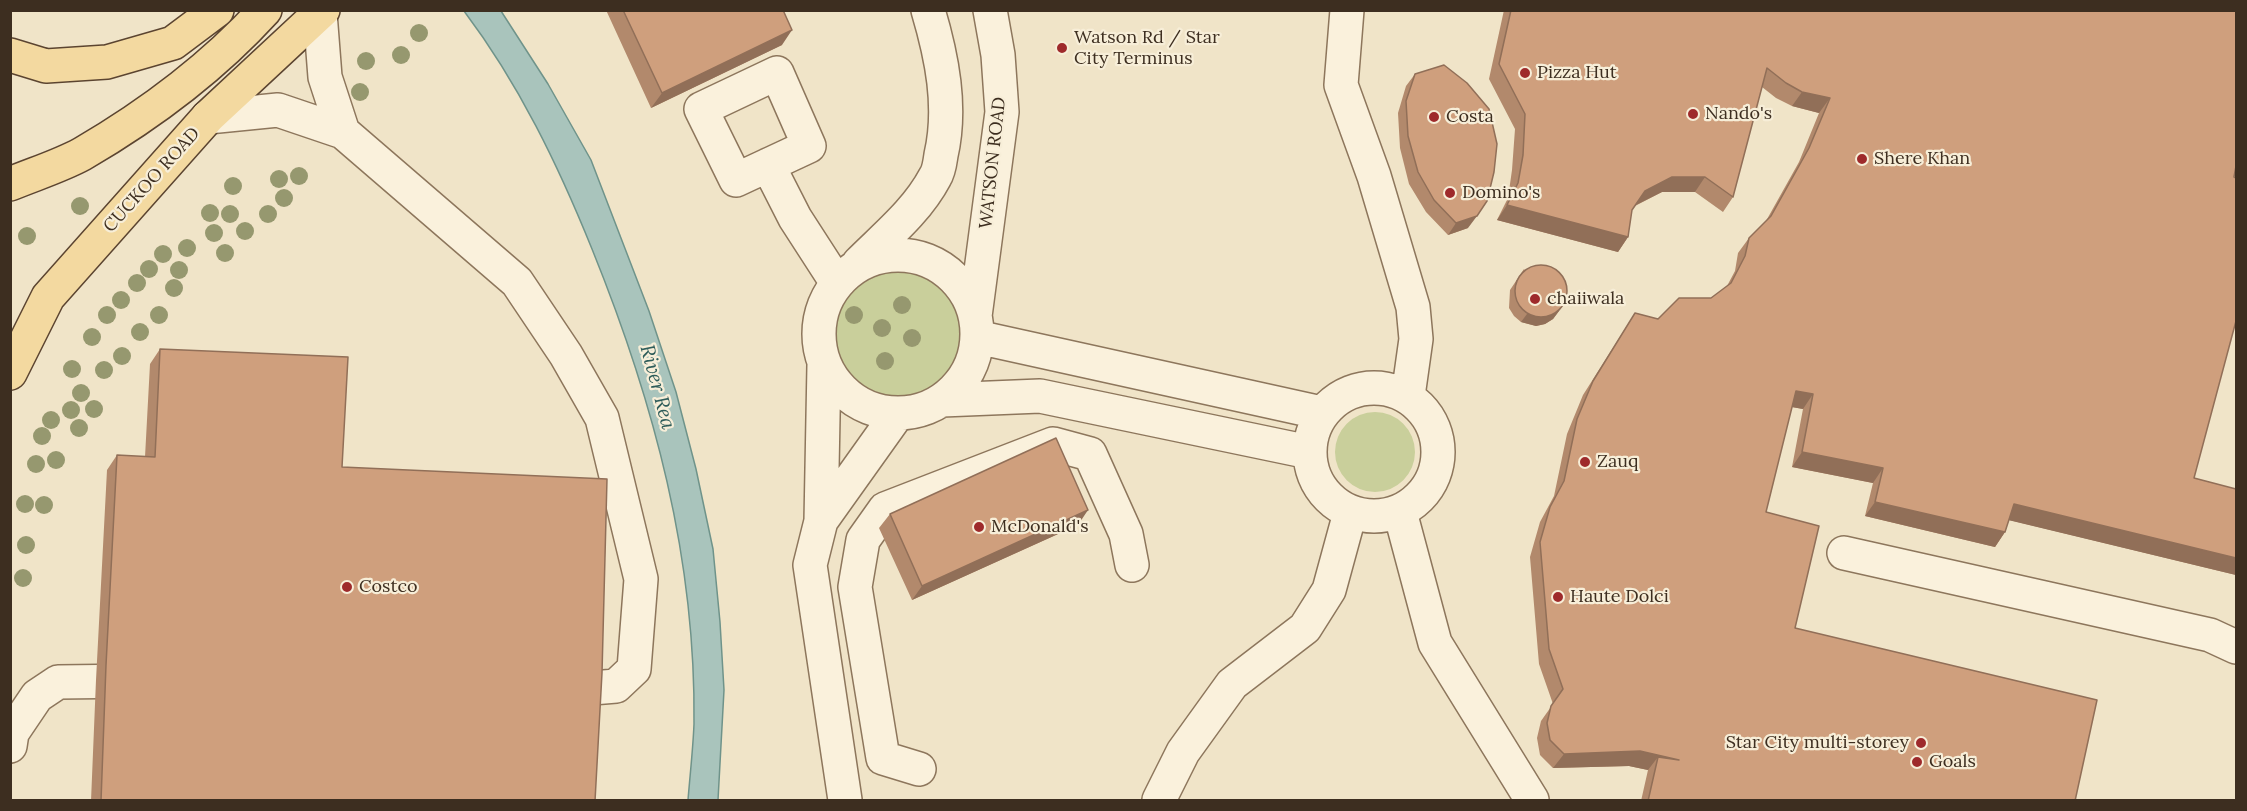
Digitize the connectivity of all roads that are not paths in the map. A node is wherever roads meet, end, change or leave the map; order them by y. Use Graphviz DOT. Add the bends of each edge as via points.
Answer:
graph roads {
  1 [pos="217,10"];
  2 [pos="265,10"];
  3 [pos="928,10"];
  4 [pos="990,10"];
  5 [pos="1347,10"];
  6 [pos="322,12"];
  7 [pos="10,55"];
  8 [pos="207,117"];
  9 [pos="343,132"];
  10 [pos="768,165"];
  11 [pos="10,184"];
  12 [pos="847,274"];
  13 [pos="976,327"];
  14 [pos="824,365"];
  15 [pos="10,373"];
  16 [pos="1408,396"];
  17 [pos="942,399"];
  18 [pos="898,413"];
  19 [pos="1322,413"];
  20 [pos="1309,452"];
  21 [pos="1400,512"];
  22 [pos="1350,513"];
  23 [pos="821,521"];
  24 [pos="1844,553"];
  25 [pos="1132,564"];
  26 [pos="2236,647"];
  27 [pos="166,681"];
  28 [pos="521,687"];
  29 [pos="10,746"];
  30 [pos="919,769"];
  31 [pos="845,801"];
  32 [pos="1159,801"];
  33 [pos="1532,801"];
  1 -- 7 [label="main road" via="173,43 107,62 46,66"];
  2 -- 11 [label="main road" via="243,34 170,96 81,155"];
  3 -- 12 [label="street" via="939,47 945,94 944,142 937,175 914,208"];
  4 -- 13 [label="street, WATSON ROAD" via="999,55 1002,112"];
  5 -- 16 [label="street" via="1341,85 1374,176 1413,307 1416,339"];
  6 -- 8 [label="main road, CUCKOO ROAD"];
  6 -- 9 [label="street" via="325,77"];
  8 -- 9 [label="street" via="278,110"];
  8 -- 15 [label="main road, CUCKOO ROAD" via="48,297"];
  9 -- 28 [label="street" via="517,282 602,418 641,579 634,669 616,686"];
  10 -- 12 [label="street" via="795,218"];
  12 -- 13 [label="street" via="879,257 901,254 930,261 963,289"];
  12 -- 14 [label="street" via="828,295 819,322"];
  13 -- 17 [label="street" via="975,352 967,372"];
  13 -- 19 [label="street"];
  14 -- 18 [label="street" via="832,379 854,400 867,408"];
  14 -- 23 [label="street"];
  16 -- 19 [label="street" via="1378,387 1346,393"];
  16 -- 21 [label="street" via="1430,419 1439,445 1436,472 1422,496"];
  17 -- 18 [label="street" via="928,407"];
  17 -- 20 [label="street" via="1040,396"];
  18 -- 23 [label="street"];
  19 -- 20 [label="street" via="1312,431"];
  20 -- 22 [label="street" via="1314,477 1329,499"];
  21 -- 22 [label="street" via="1375,517"];
  21 -- 33 [label="street" via="1435,643"];
  22 -- 32 [label="street" via="1329,590 1305,628 1232,684 1183,752"];
  23 -- 31 [label="street" via="810,565"];
  24 -- 26 [label="street" via="2210,635"];
  25 -- 30 [label="street" via="1126,534 1090,454 1053,444 885,509 863,540 855,587 883,759"];
  27 -- 29 [label="street" via="58,682 37,696 12,733"];
}
